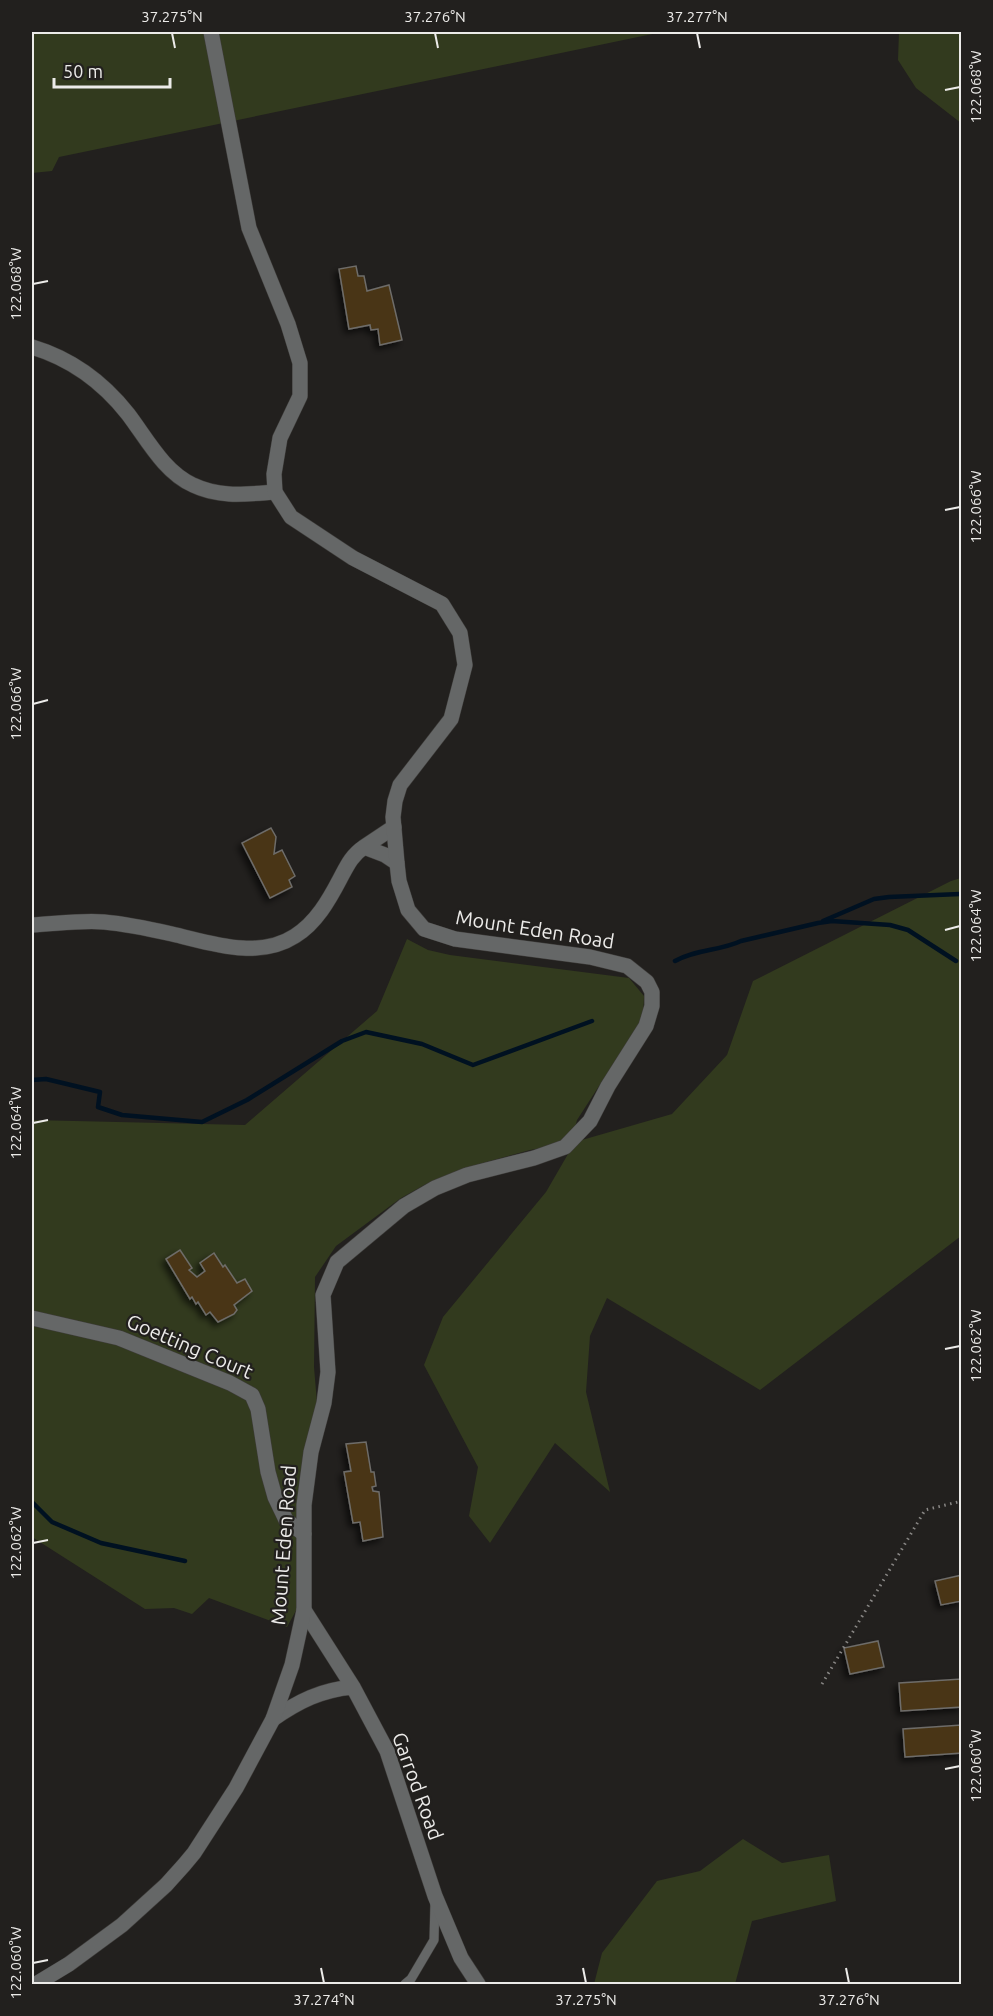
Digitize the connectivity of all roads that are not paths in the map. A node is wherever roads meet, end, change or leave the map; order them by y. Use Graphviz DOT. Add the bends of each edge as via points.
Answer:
graph roads {
  1 [pos="211,32"];
  2 [pos="32,347"];
  3 [pos="275,492"];
  4 [pos="394,827"];
  5 [pos="364,847"];
  6 [pos="397,863"];
  7 [pos="32,925"];
  8 [pos="32,1318"];
  9 [pos="304,1534"];
  10 [pos="304,1610"];
  11 [pos="353,1688"];
  12 [pos="273,1719"];
  13 [pos="435,1896"];
  14 [pos="36,1984"];
  15 [pos="405,1984"];
  16 [pos="478,1984"];
  1 -- 3 [label="street" via="249,228 300,363 300,396 280,438"];
  2 -- 3 [label="street" via="69,361 91,375 130,416 148,444 191,485 237,495"];
  3 -- 4 [label="street, Mount Eden Road" via="291,517 353,558 442,604 460,633 465,665 451,719 400,785"];
  4 -- 5 [label="street"];
  4 -- 6 [label="street, Mount Eden Road"];
  5 -- 6 [label="street"];
  5 -- 7 [label="street" via="350,858 313,921 296,936 277,945 234,948 104,922"];
  6 -- 9 [label="street, Mount Eden Road" via="408,910 424,929 455,939 590,957 627,966 646,982 652,992 652,1006 646,1026 590,1121 565,1147 435,1188 404,1206 337,1262 323,1295 328,1372 311,1452"];
  8 -- 9 [label="street, Goetting Court" via="119,1338 252,1395 275,1497 286,1520"];
  9 -- 10 [label="street, Mount Eden Road"];
  10 -- 11 [label="street, Garrod Road"];
  10 -- 12 [label="street, Mount Eden Road" via="292,1665"];
  11 -- 12 [label="street" via="311,1696"];
  11 -- 13 [label="street, Garrod Road" via="387,1751"];
  12 -- 14 [label="street, Mount Eden Road" via="236,1788 178,1872 122,1925"];
  13 -- 15 [label="lane" via="434,1940"];
  13 -- 16 [label="street, Garrod Road" via="461,1958"];
}
